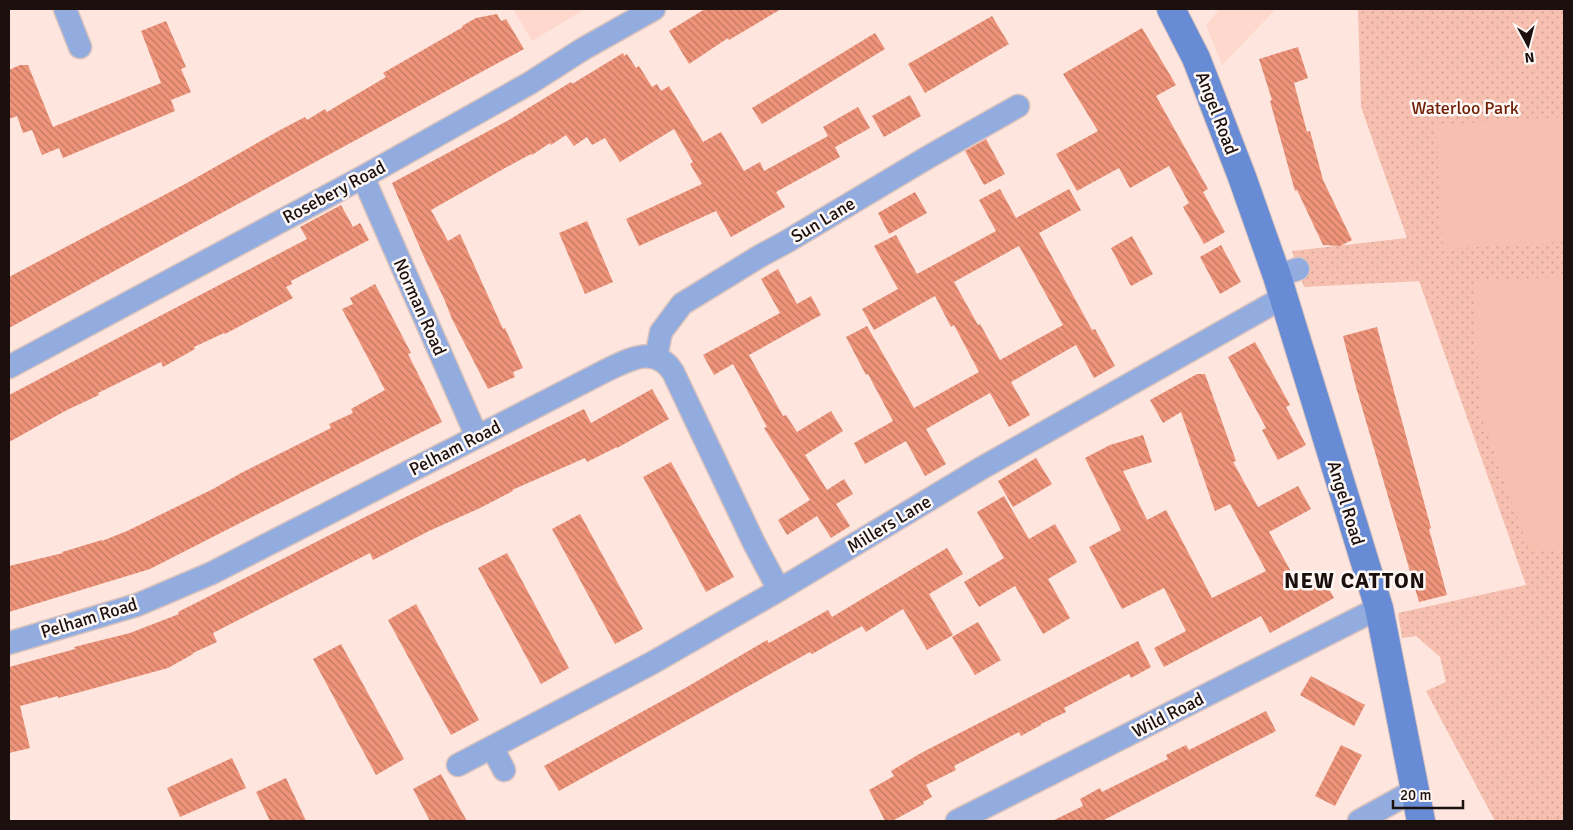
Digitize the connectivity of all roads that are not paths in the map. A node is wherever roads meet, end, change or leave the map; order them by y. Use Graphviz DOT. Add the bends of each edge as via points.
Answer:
graph roads {
  1 [pos="65,9"];
  2 [pos="654,9"];
  3 [pos="1171,9"];
  4 [pos="80,48"];
  5 [pos="1018,106"];
  6 [pos="363,177"];
  7 [pos="1286,281"];
  8 [pos="656,358"];
  9 [pos="9,367"];
  10 [pos="477,437"];
  11 [pos="779,590"];
  12 [pos="1379,608"];
  13 [pos="9,642"];
  14 [pos="492,747"];
  15 [pos="458,765"];
  16 [pos="504,770"];
  17 [pos="1415,790"];
  18 [pos="957,821"];
  19 [pos="1359,821"];
  20 [pos="1421,821"];
  1 -- 4 [label="street"];
  2 -- 6 [label="street, Rosebery Road"];
  3 -- 7 [label="street, Angel Road" via="1203,76"];
  5 -- 8 [label="street, Sun Lane" via="682,304 661,332"];
  6 -- 9 [label="street, Rosebery Road"];
  6 -- 10 [label="street, Norman Road"];
  7 -- 11 [label="street, Millers Lane"];
  7 -- 12 [label="street, Angel Road"];
  8 -- 10 [label="street, Pelham Road" via="634,357"];
  8 -- 11 [label="street" via="668,363 673,372"];
  10 -- 13 [label="street, Pelham Road" via="212,573 137,605"];
  11 -- 14 [label="street, Millers Lane"];
  12 -- 17 [label="street, Angel Road"];
  12 -- 18 [label="street, Wild Road"];
  14 -- 15 [label="street, Millers Lane"];
  14 -- 16 [label="street"];
  17 -- 19 [label="street"];
  17 -- 20 [label="street, Angel Road"];
}
